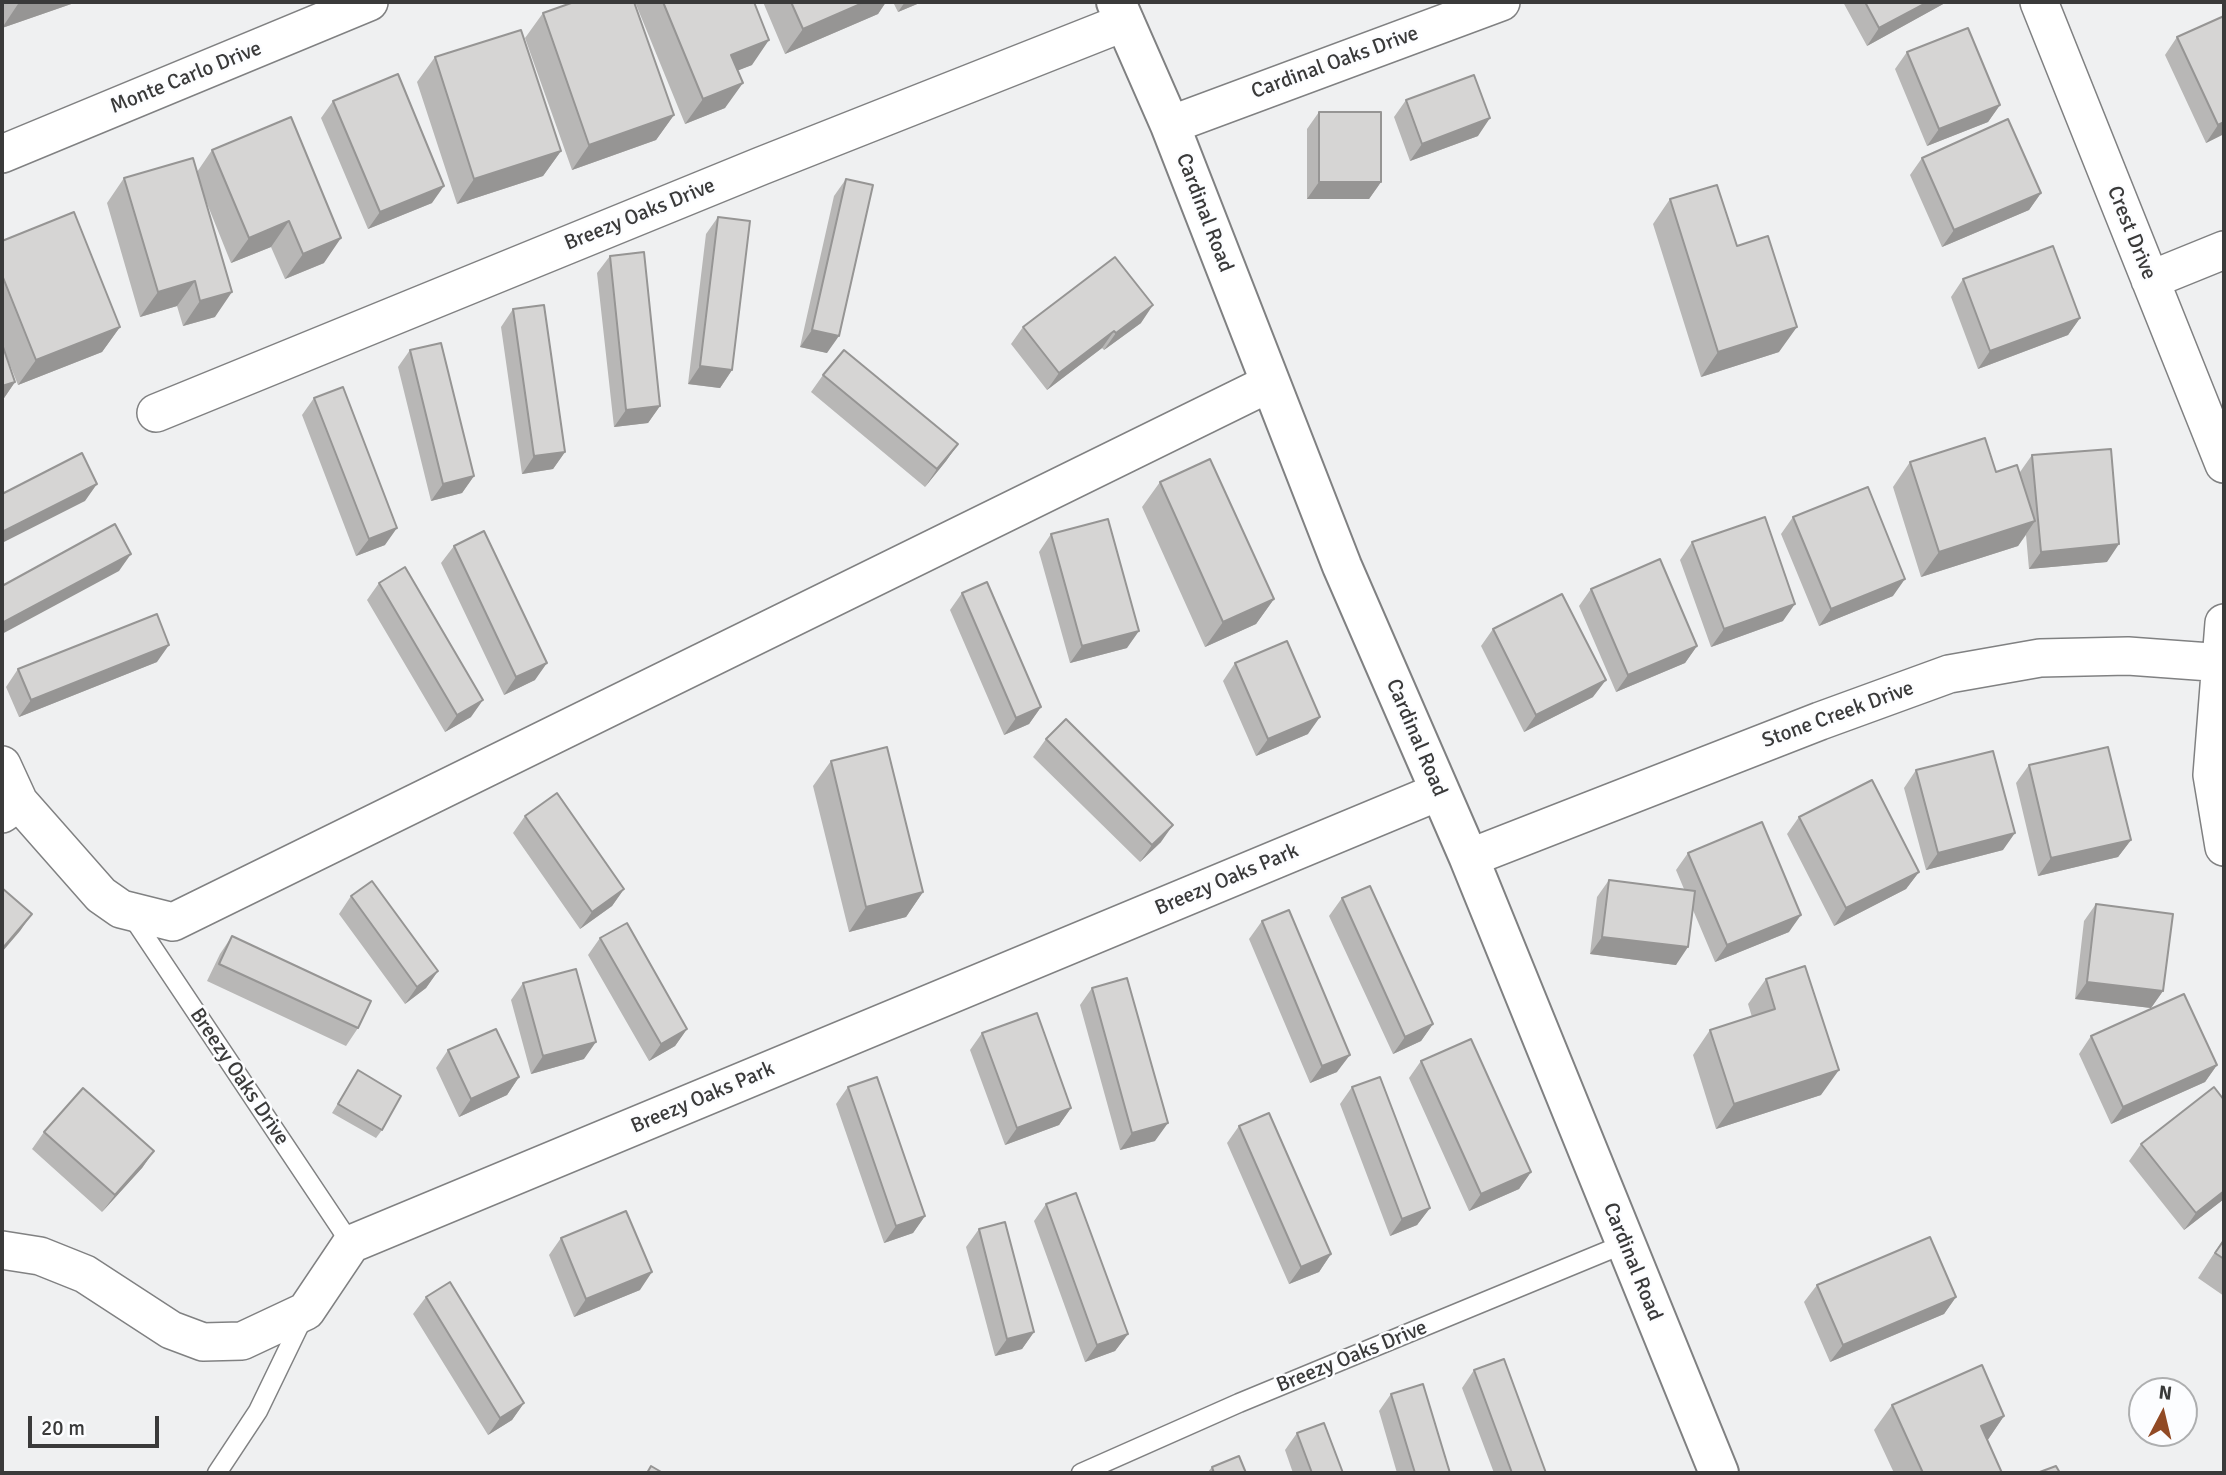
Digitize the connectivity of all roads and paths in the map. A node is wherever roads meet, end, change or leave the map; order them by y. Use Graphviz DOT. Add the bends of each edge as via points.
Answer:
graph roads {
  1 [pos="369,2"];
  2 [pos="1500,2"];
  3 [pos="2039,2"];
  4 [pos="1121,12"];
  5 [pos="1170,125"];
  6 [pos="2,153"];
  7 [pos="2224,250"];
  8 [pos="2150,279"];
  9 [pos="1269,383"];
  10 [pos="156,413"];
  11 [pos="2224,464"];
  12 [pos="2224,623"];
  13 [pos="2223,663"];
  14 [pos="2,765"];
  15 [pos="1438,792"];
  16 [pos="10,808"];
  17 [pos="2224,847"];
  18 [pos="1469,858"];
  19 [pos="128,910"];
  20 [pos="351,1244"];
  21 [pos="1625,1244"];
  22 [pos="2,1250"];
  23 [pos="306,1311"];
  24 [pos="217,1473"];
  25 [pos="1081,1473"];
  26 [pos="1719,1473"];
  1 -- 6 [label="street, Monte Carlo Drive"];
  2 -- 5 [label="street, Cardinal Oaks Drive"];
  3 -- 8 [label="street, Crest Drive"];
  4 -- 5 [label="street, Cardinal Road"];
  4 -- 10 [label="street, Breezy Oaks Drive" via="761,166"];
  5 -- 9 [label="street, Cardinal Road"];
  7 -- 8 [label="street"];
  8 -- 11 [label="street, Crest Drive"];
  9 -- 15 [label="street, Cardinal Road"];
  9 -- 19 [label="street" via="173,922"];
  12 -- 13 [label="street"];
  13 -- 17 [label="street" via="2212,775"];
  13 -- 18 [label="street, Stone Creek Drive" via="2128,656 2040,658 1949,674"];
  14 -- 16 [label="street"];
  15 -- 18 [label="street, Cardinal Road"];
  15 -- 20 [label="street, Breezy Oaks Park"];
  16 -- 19 [label="street" via="101,895"];
  18 -- 21 [label="street, Cardinal Road"];
  19 -- 20 [label="lane, Breezy Oaks Drive"];
  20 -- 23 [label="street"];
  21 -- 25 [label="lane, Breezy Oaks Drive"];
  21 -- 26 [label="street, Cardinal Road"];
  22 -- 23 [label="street" via="40,1256 85,1274 171,1330 203,1342 242,1341"];
  23 -- 24 [label="lane" via="258,1410"];
}
